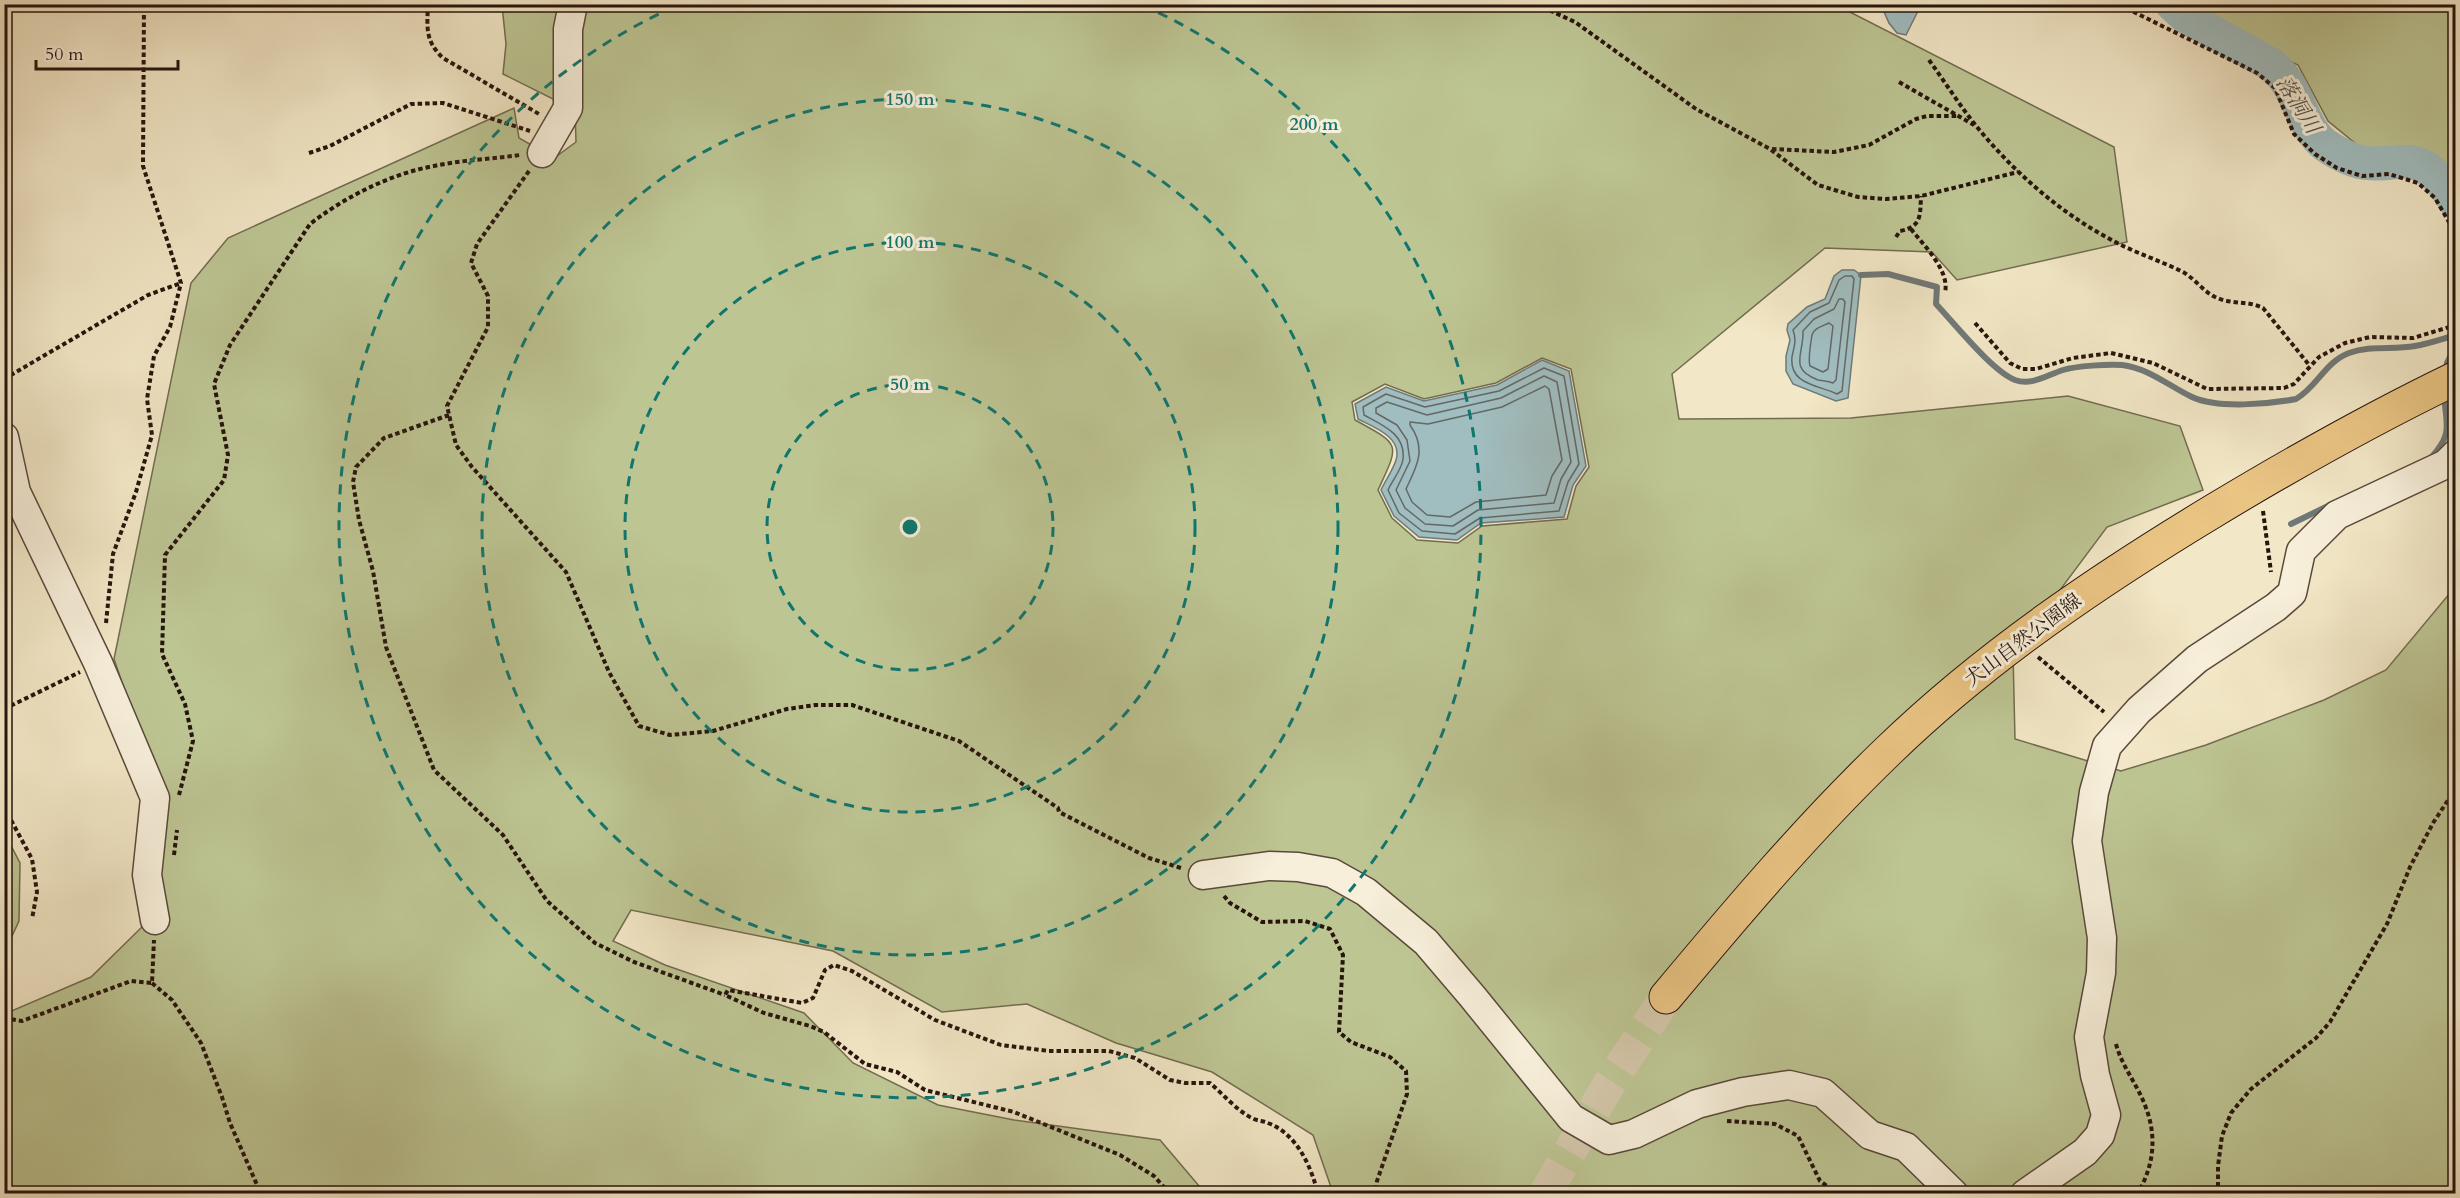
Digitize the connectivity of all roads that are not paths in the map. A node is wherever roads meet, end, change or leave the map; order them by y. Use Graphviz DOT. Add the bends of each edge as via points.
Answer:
graph roads {
  1 [pos="573,4"];
  2 [pos="550,138"];
  3 [pos="2456,378"];
  4 [pos="4,436"];
  5 [pos="2456,454"];
  6 [pos="1203,874"];
  7 [pos="155,920"];
  8 [pos="1666,997"];
  9 [pos="1954,1194"];
  10 [pos="2025,1194"];
  1 -- 2 [label="street" via="568,29 568,108"];
  3 -- 8 [label="main road, 犬山自然公園線" via="2385,412 2131,560 1959,688 1888,751 1752,894"];
  4 -- 7 [label="street" via="16,492 98,663 155,798 147,875"];
  5 -- 10 [label="street" via="2446,464 2337,515 2301,551 2292,592 2198,659 2139,710 2107,746 2086,841 2102,938 2101,973 2090,1036 2106,1115 2100,1135 2085,1152"];
  6 -- 9 [label="street" via="1269,866 1298,867 1332,873 1366,892 1426,942 1571,1118 1609,1140 1634,1134 1697,1104 1789,1085 1823,1093 1870,1135 1906,1147"];
}
